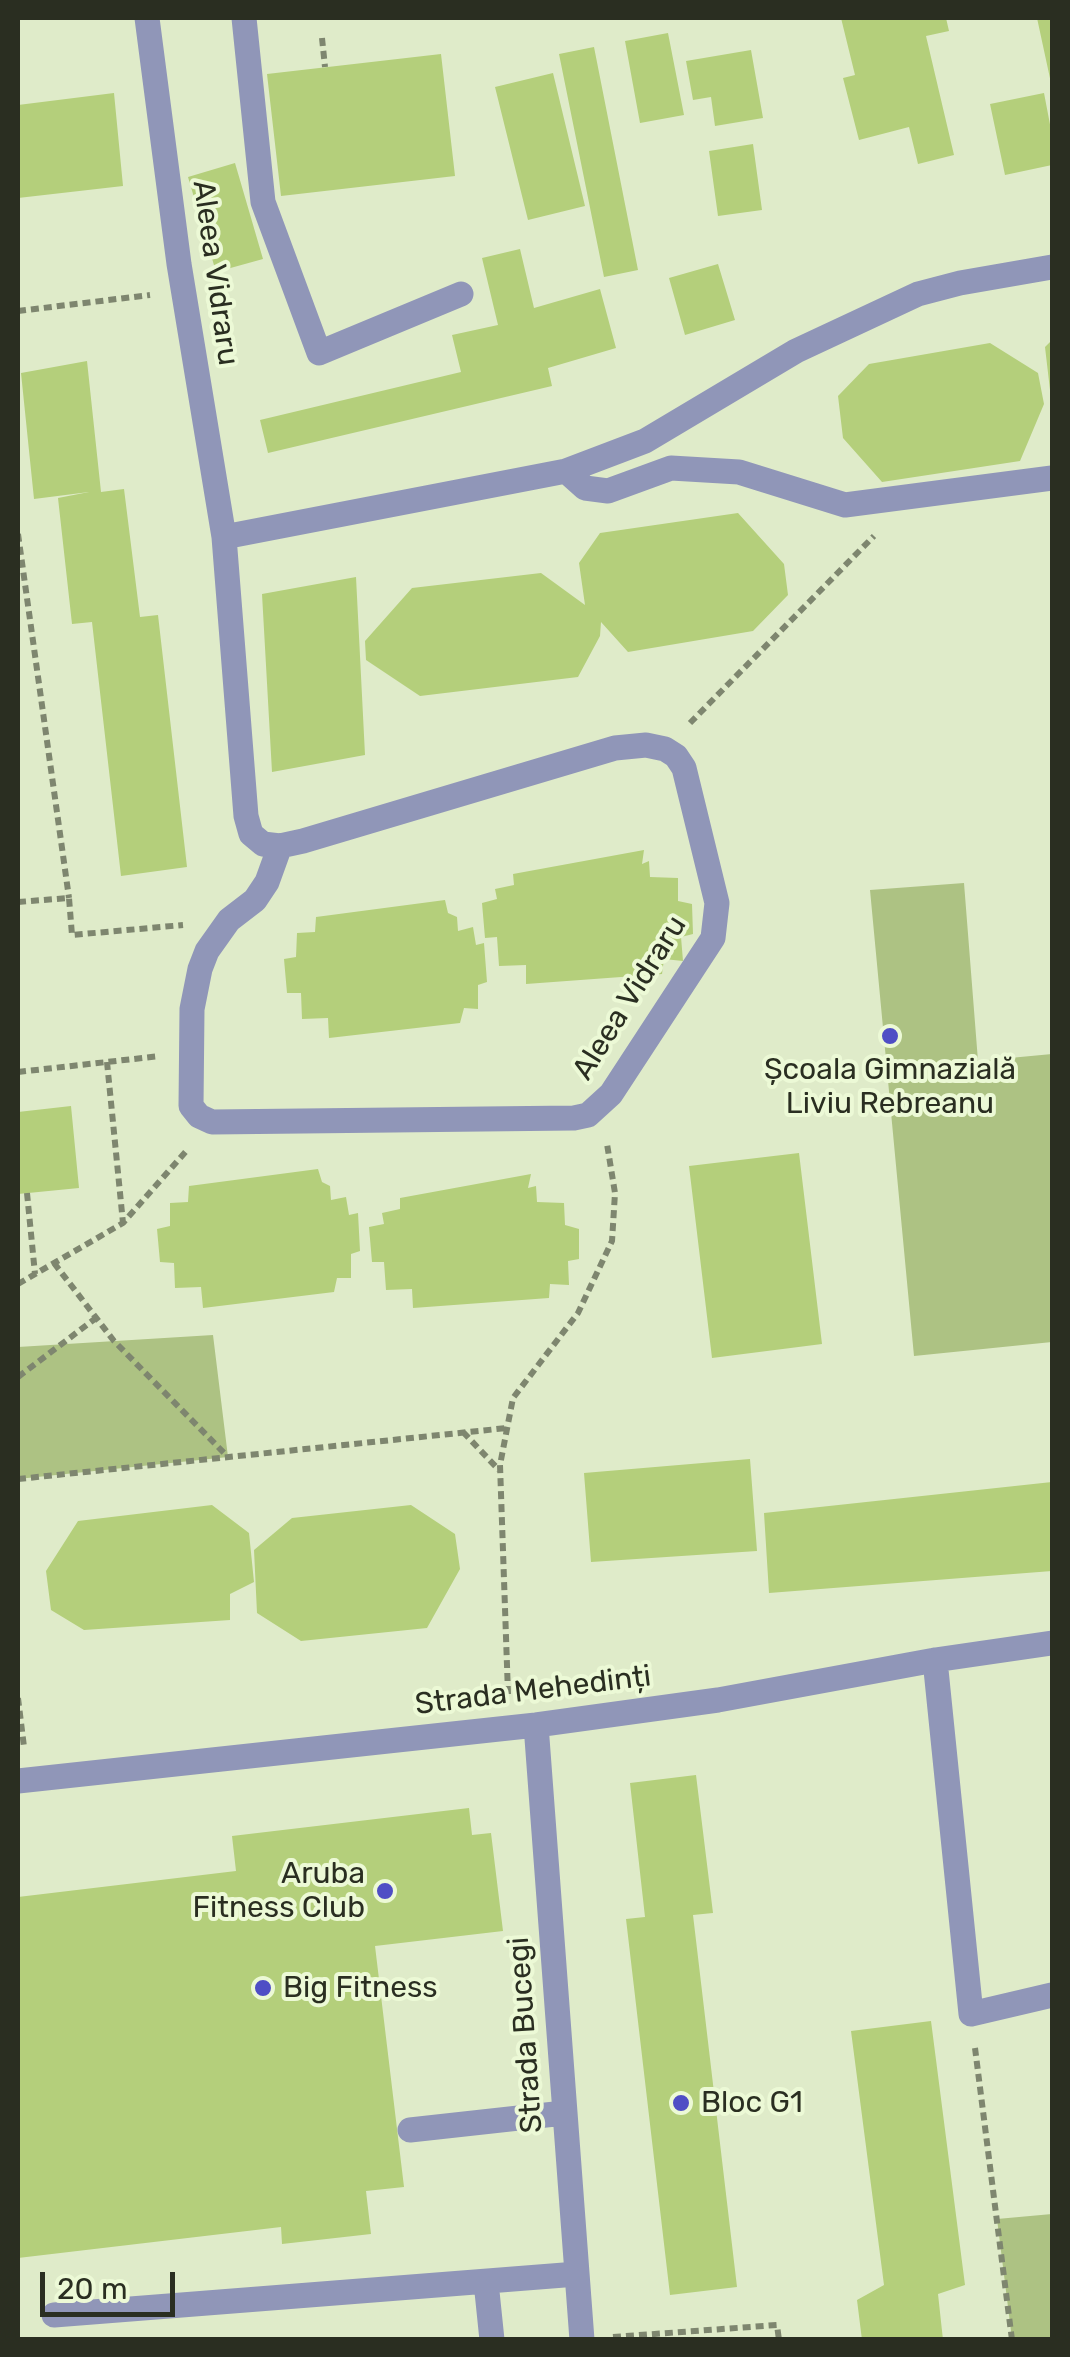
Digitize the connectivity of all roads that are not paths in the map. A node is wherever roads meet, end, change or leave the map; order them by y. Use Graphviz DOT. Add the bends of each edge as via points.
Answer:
graph roads {
  1 [pos="147,18"];
  2 [pos="244,18"];
  3 [pos="1052,266"];
  4 [pos="461,294"];
  5 [pos="566,472"];
  6 [pos="1052,478"];
  7 [pos="224,537"];
  8 [pos="280,846"];
  9 [pos="1052,1643"];
  10 [pos="935,1660"];
  11 [pos="536,1725"];
  12 [pos="22,1769"];
  13 [pos="1052,1995"];
  14 [pos="564,2114"];
  15 [pos="410,2130"];
  16 [pos="576,2274"];
  17 [pos="486,2282"];
  18 [pos="54,2315"];
  19 [pos="582,2339"];
  20 [pos="492,2340"];
  1 -- 7 [label="street, Aleea Vidraru"];
  2 -- 4 [label="street" via="263,202 318,354"];
  3 -- 5 [label="street" via="918,294 796,351 645,441"];
  5 -- 6 [label="street" via="585,488 608,491 671,468 740,472 845,505"];
  5 -- 7 [label="street"];
  7 -- 8 [label="street, Aleea Vidraru" via="246,816 262,844"];
  8 -- 8 [label="street, Aleea Vidraru" via="267,882 229,920 200,968 192,1009 192,1106 212,1122 588,1115 600,1107 713,938 716,903 684,768 665,749 615,748"];
  9 -- 10 [label="street, Strada Mehedinți"];
  10 -- 11 [label="street, Strada Mehedinți"];
  10 -- 13 [label="street" via="971,2014"];
  11 -- 12 [label="street, Strada Mehedinți"];
  11 -- 14 [label="street, Strada Bucegi"];
  14 -- 15 [label="street"];
  14 -- 16 [label="street, Strada Bucegi"];
  16 -- 17 [label="street"];
  16 -- 19 [label="street, Strada Bucegi"];
  17 -- 18 [label="street"];
  17 -- 20 [label="street"];
}
